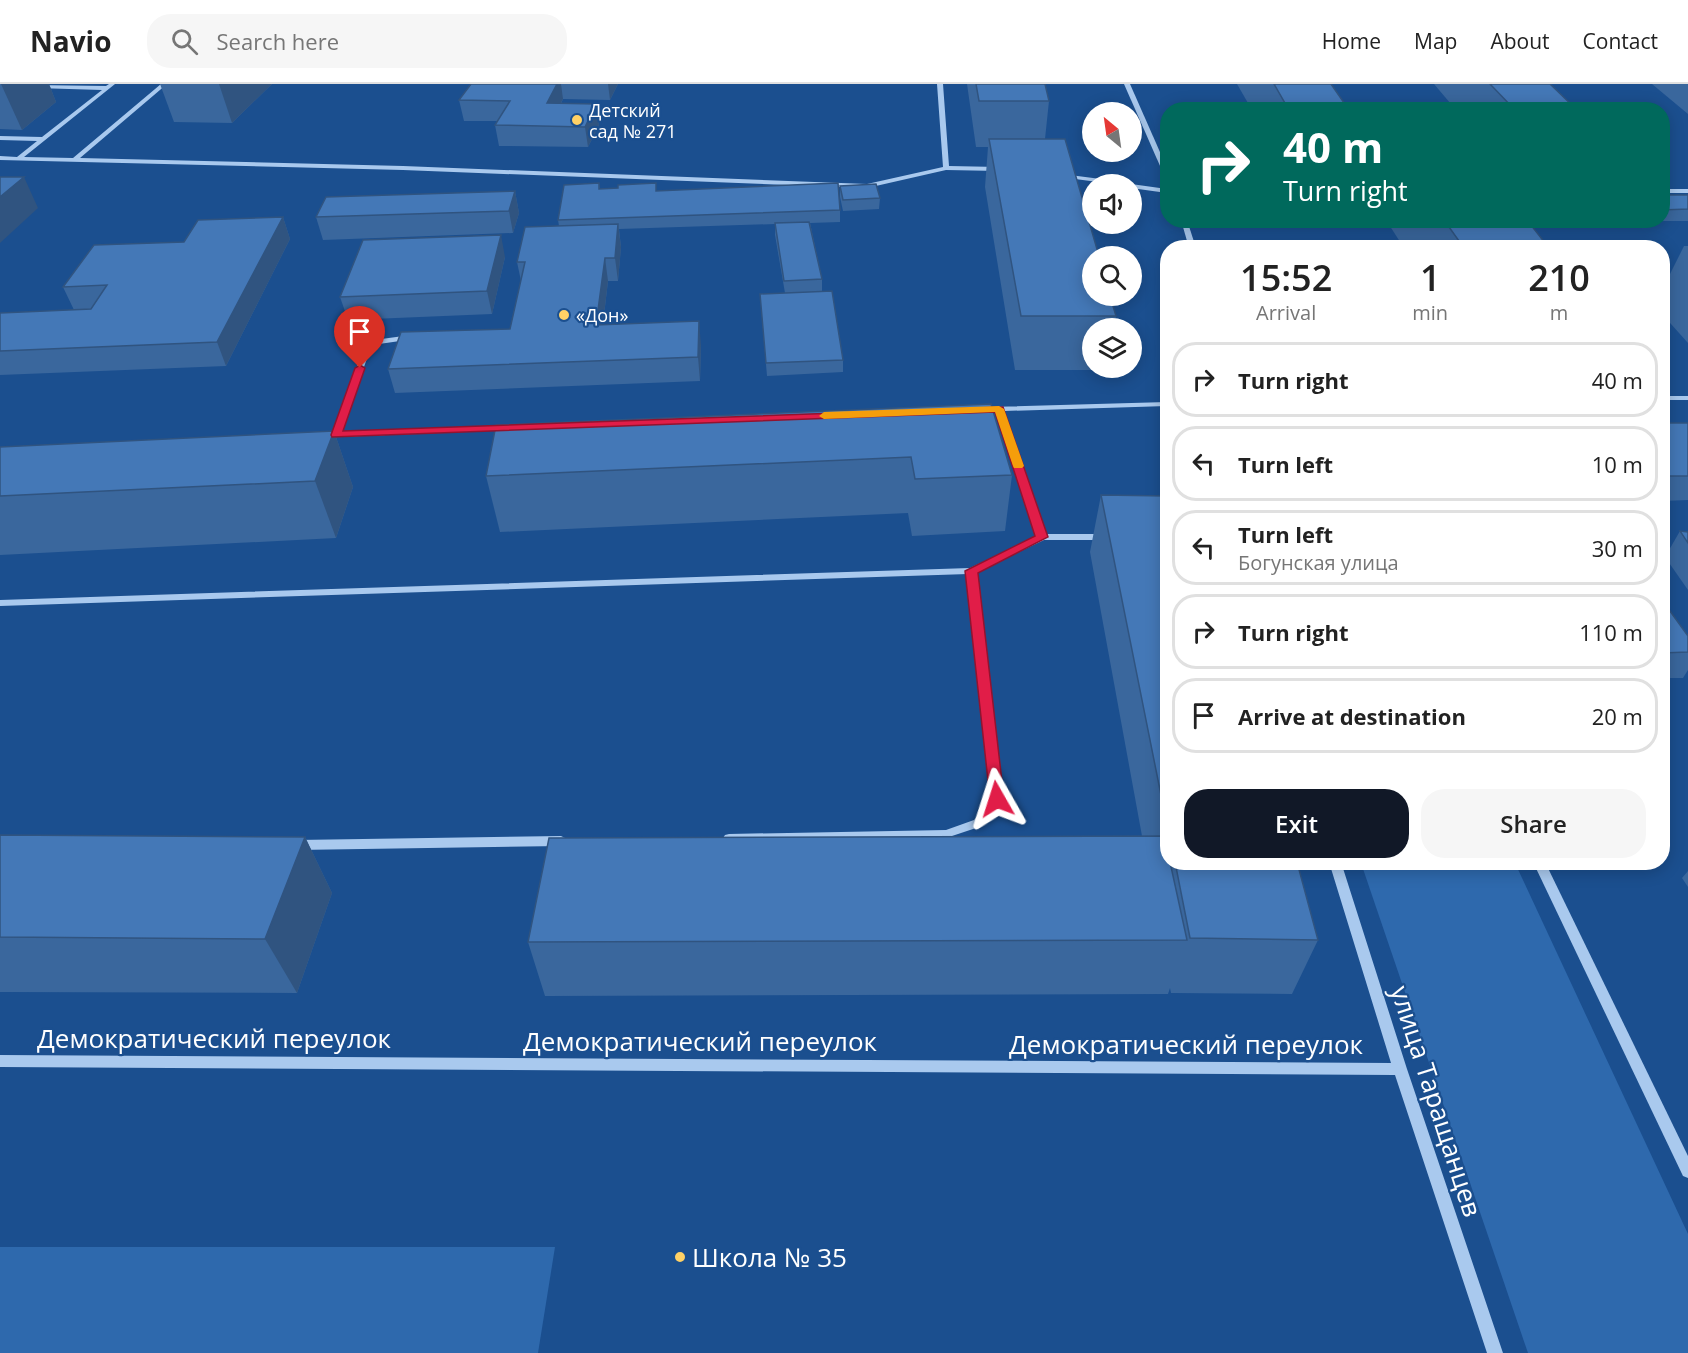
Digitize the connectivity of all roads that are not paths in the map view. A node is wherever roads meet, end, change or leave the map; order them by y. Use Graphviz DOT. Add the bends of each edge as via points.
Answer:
graph roads {
  1 [pos="164,84"];
  2 [pos="940,84"];
  3 [pos="1127,84"];
  4 [pos="24,86"];
  5 [pos="109,86"];
  6 [pos="0,138"];
  7 [pos="42,139"];
  8 [pos="0,158"];
  9 [pos="18,159"];
  10 [pos="1160,159"];
  11 [pos="74,160"];
  12 [pos="946,168"];
  13 [pos="1006,170"];
  14 [pos="1050,174"];
  15 [pos="1082,178"];
  16 [pos="1142,187"];
  17 [pos="1160,189"];
  18 [pos="1670,191"];
  19 [pos="1688,191"];
  20 [pos="419,336"];
  21 [pos="1670,398"];
  22 [pos="1688,398"];
  23 [pos="1160,404"];
  24 [pos="987,409"];
  25 [pos="999,409"];
  26 [pos="526,427"];
  27 [pos="313,435"];
  28 [pos="336,435"];
  29 [pos="1042,537"];
  30 [pos="1121,537"];
  31 [pos="972,571"];
  32 [pos="0,603"];
  33 [pos="718,838"];
  34 [pos="574,841"];
  35 [pos="287,845"];
  36 [pos="1338,870"];
  37 [pos="1543,870"];
  38 [pos="0,1060"];
  39 [pos="1400,1069"];
  40 [pos="1688,1171"];
  41 [pos="1495,1353"];
  1 -- 11 [label="street"];
  2 -- 12 [label="street"];
  3 -- 10 [label="street"];
  4 -- 5 [label="street"];
  5 -- 7 [label="street"];
  6 -- 7 [label="street"];
  7 -- 9 [label="street"];
  8 -- 9 [label="street"];
  9 -- 11 [label="street"];
  11 -- 12 [label="street" via="867,186"];
  12 -- 13 [label="street"];
  14 -- 15 [label="street"];
  16 -- 17 [label="street"];
  18 -- 19 [label="street"];
  20 -- 28 [label="street" via="377,342 368,349"];
  21 -- 22 [label="street"];
  23 -- 25 [label="street"];
  24 -- 25 [label="street"];
  25 -- 29 [label="street"];
  26 -- 28 [label="street"];
  27 -- 28 [label="street"];
  29 -- 30 [label="street"];
  29 -- 31 [label="street"];
  31 -- 32 [label="street"];
  31 -- 33 [label="street" via="997,799 978,823 946,834"];
  34 -- 35 [label="street"];
  36 -- 39 [label="street, улица Таращанцев"];
  37 -- 40 [label="street"];
  38 -- 39 [label="street, Демократический переулок"];
  39 -- 41 [label="street, улица Таращанцев"];
}
